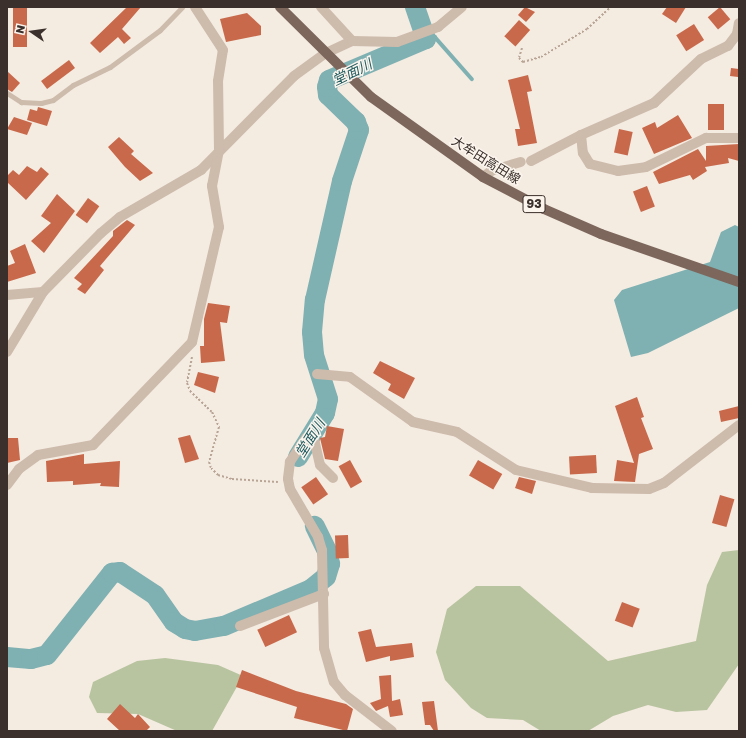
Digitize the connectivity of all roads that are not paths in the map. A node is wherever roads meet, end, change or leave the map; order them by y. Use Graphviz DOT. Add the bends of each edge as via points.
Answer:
graph roads {
  1 [pos="182,7"];
  2 [pos="195,7"];
  3 [pos="280,7"];
  4 [pos="321,7"];
  5 [pos="462,7"];
  6 [pos="739,23"];
  7 [pos="352,41"];
  8 [pos="324,54"];
  9 [pos="7,93"];
  10 [pos="581,135"];
  11 [pos="739,138"];
  12 [pos="219,149"];
  13 [pos="483,177"];
  14 [pos="739,282"];
  15 [pos="43,292"];
  16 [pos="7,296"];
  17 [pos="7,352"];
  18 [pos="317,374"];
  19 [pos="739,425"];
  20 [pos="333,478"];
  21 [pos="7,485"];
  22 [pos="324,594"];
  23 [pos="240,626"];
  24 [pos="392,731"];
  1 -- 9 [label="lane" via="160,30 110,67 73,85 53,100 40,103 21,102"];
  2 -- 12 [label="street" via="223,50 217,115"];
  3 -- 8 [label="main road, 大牟田高田線 / 93"];
  4 -- 7 [label="street"];
  5 -- 7 [label="street" via="421,34 386,44"];
  6 -- 10 [label="street" via="737,34 728,46 701,59 654,103"];
  7 -- 8 [label="street"];
  8 -- 12 [label="street" via="294,76"];
  8 -- 13 [label="main road, 大牟田高田線 / 93" via="412,129"];
  10 -- 11 [label="street" via="583,153 590,164 618,171 646,167 706,138"];
  10 -- 13 [label="street" via="526,162 491,170"];
  12 -- 15 [label="street" via="201,170 120,217"];
  12 -- 21 [label="street" via="212,186 219,227 192,342 94,445 38,455 19,469"];
  13 -- 14 [label="main road, 大牟田高田線 / 93" via="544,209 601,234"];
  15 -- 16 [label="street"];
  15 -- 17 [label="street" via="30,319"];
  18 -- 19 [label="street" via="350,377 413,422 457,432 516,470 592,488 649,489 664,483"];
  20 -- 22 [label="street" via="320,465 314,439 306,438 290,462 289,483 302,514 318,537 322,550"];
  22 -- 23 [label="street"];
  22 -- 24 [label="street" via="324,648 334,682 345,695"];
}
